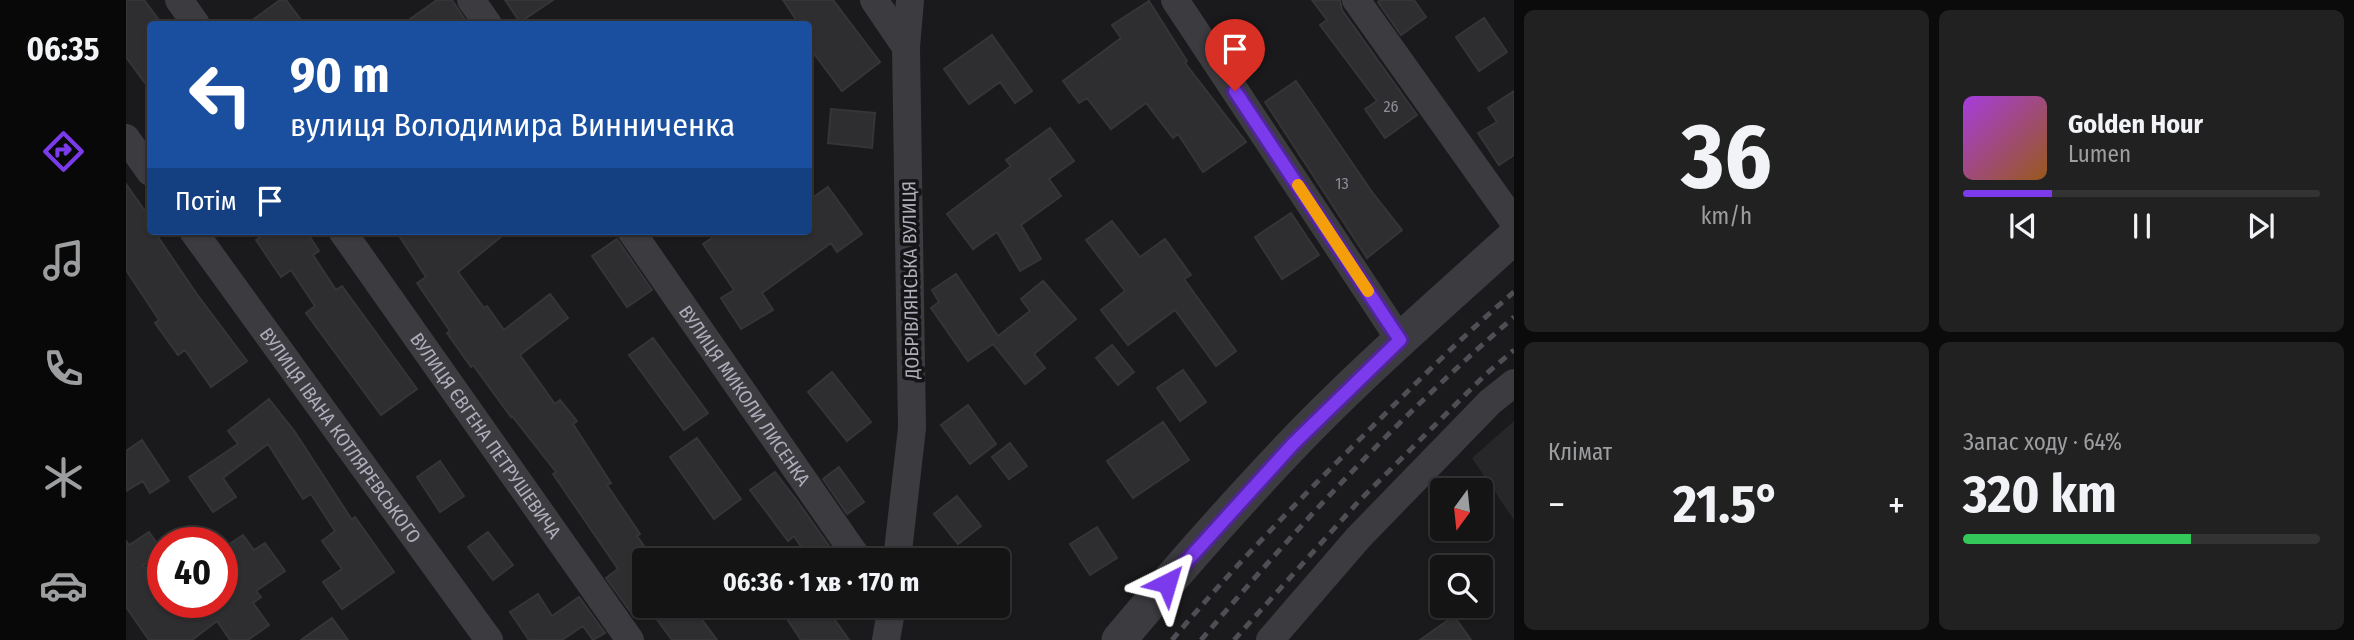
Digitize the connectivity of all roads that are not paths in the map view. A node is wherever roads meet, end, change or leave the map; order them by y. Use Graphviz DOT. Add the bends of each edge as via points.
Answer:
graph roads {
  1 [pos="179,0"];
  2 [pos="471,0"];
  3 [pos="874,0"];
  4 [pos="910,0"];
  5 [pos="1175,0"];
  6 [pos="1356,0"];
  7 [pos="194,21"];
  8 [pos="486,21"];
  9 [pos="905,47"];
  10 [pos="126,138"];
  11 [pos="147,168"];
  12 [pos="1514,222"];
  13 [pos="196,235"];
  14 [pos="345,235"];
  15 [pos="634,235"];
  16 [pos="1514,237"];
  17 [pos="1400,340"];
  18 [pos="1514,383"];
  19 [pos="851,548"];
  20 [pos="898,548"];
  21 [pos="889,618"];
  22 [pos="489,640"];
  23 [pos="630,640"];
  24 [pos="886,640"];
  25 [pos="1119,640"];
  26 [pos="1270,640"];
  1 -- 7 [label="street"];
  2 -- 8 [label="street"];
  3 -- 9 [label="street"];
  4 -- 9 [label="street, ДОБРІВЛЯНСЬКА ВУЛИЦЯ"];
  5 -- 17 [label="street"];
  6 -- 12 [label="street"];
  9 -- 20 [label="street, ДОБРІВЛЯНСЬКА ВУЛИЦЯ" via="912,428"];
  10 -- 11 [label="street"];
  13 -- 22 [label="street, ВУЛИЦЯ ІВАНА КОТЛЯРЕВСЬКОГО"];
  14 -- 23 [label="street, ВУЛИЦЯ ЄВГЕНА ПЕТРУШЕВИЧА"];
  15 -- 19 [label="street, ВУЛИЦЯ МИКОЛИ ЛИСЕНКА"];
  16 -- 17 [label="street"];
  17 -- 25 [label="street" via="1294,443"];
  18 -- 26 [label="street" via="1358,538"];
  21 -- 24 [label="street"];
}
